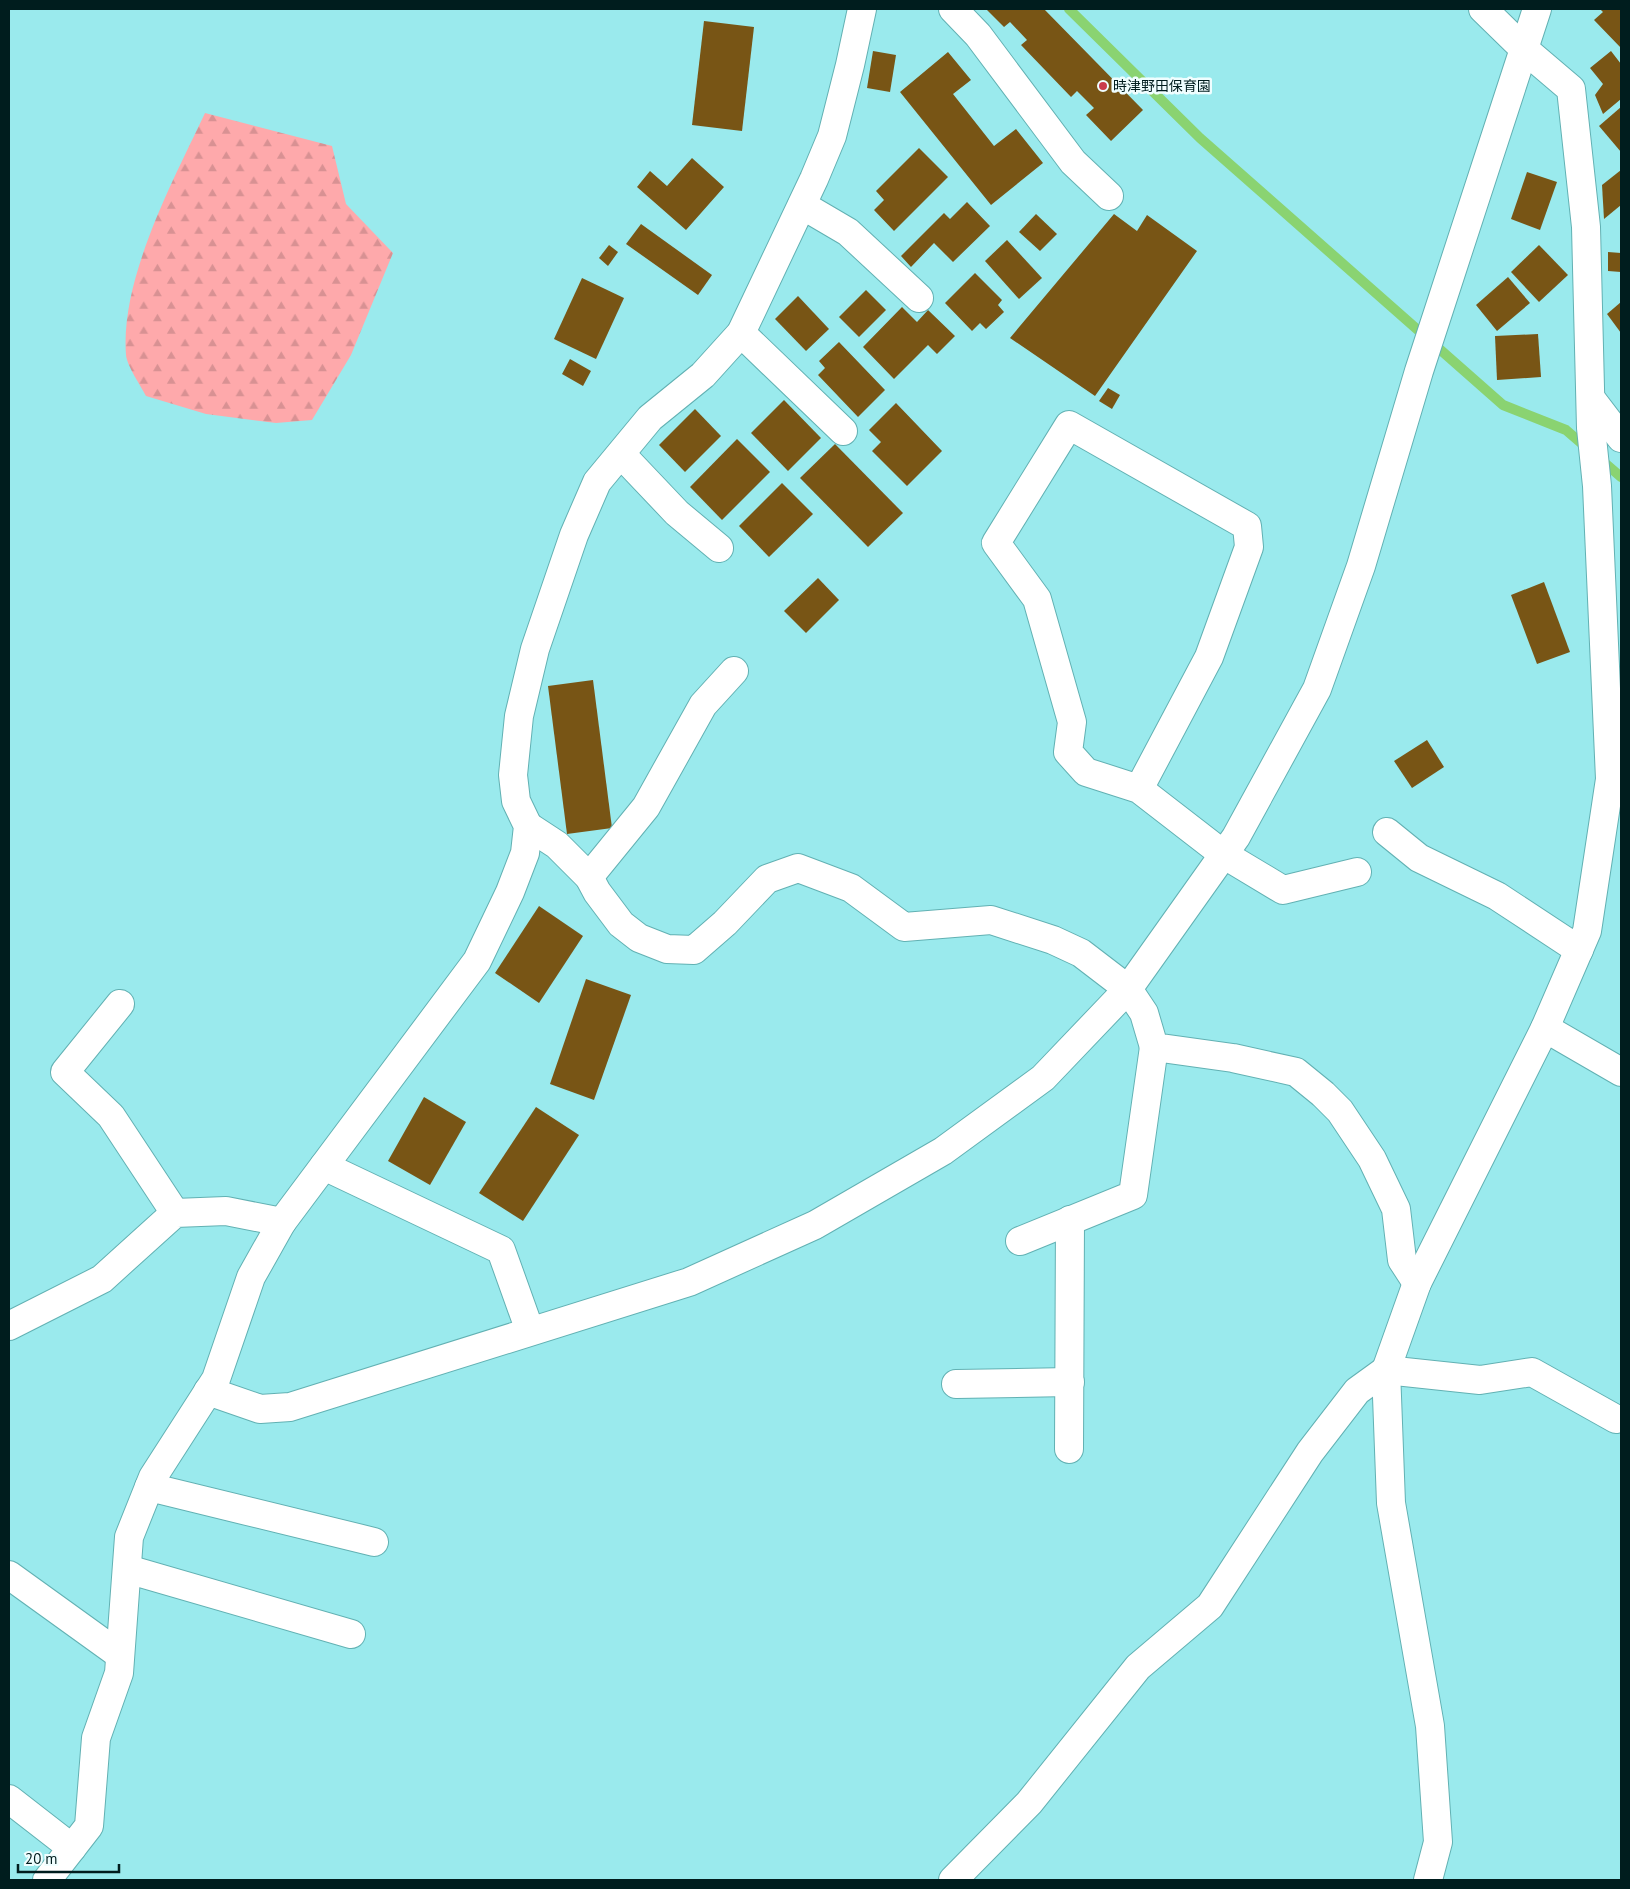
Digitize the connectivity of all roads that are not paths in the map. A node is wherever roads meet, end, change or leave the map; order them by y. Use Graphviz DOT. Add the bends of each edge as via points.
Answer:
graph roads {
  1 [pos="862,9"];
  2 [pos="952,9"];
  3 [pos="1484,9"];
  4 [pos="1537,9"];
  5 [pos="1524,49"];
  6 [pos="1109,196"];
  7 [pos="802,205"];
  8 [pos="919,298"];
  9 [pos="741,333"];
  10 [pos="1592,400"];
  11 [pos="843,431"];
  12 [pos="1621,438"];
  13 [pos="621,454"];
  14 [pos="719,548"];
  15 [pos="1612,633"];
  16 [pos="734,671"];
  17 [pos="1139,789"];
  18 [pos="528,826"];
  19 [pos="1387,832"];
  20 [pos="1223,854"];
  21 [pos="1357,872"];
  22 [pos="589,877"];
  23 [pos="1579,950"];
  24 [pos="1128,989"];
  25 [pos="120,1004"];
  26 [pos="1545,1028"];
  27 [pos="1154,1047"];
  28 [pos="1621,1072"];
  29 [pos="324,1166"];
  30 [pos="175,1213"];
  31 [pos="1070,1220"];
  32 [pos="282,1222"];
  33 [pos="1020,1241"];
  34 [pos="1416,1283"];
  35 [pos="9,1326"];
  36 [pos="530,1332"];
  37 [pos="1386,1370"];
  38 [pos="1070,1382"];
  39 [pos="956,1384"];
  40 [pos="208,1391"];
  41 [pos="1616,1418"];
  42 [pos="1069,1449"];
  43 [pos="149,1487"];
  44 [pos="374,1542"];
  45 [pos="126,1569"];
  46 [pos="9,1575"];
  47 [pos="351,1634"];
  48 [pos="120,1655"];
  49 [pos="9,1800"];
  50 [pos="72,1848"];
  51 [pos="47,1880"];
  52 [pos="953,1880"];
  53 [pos="1428,1880"];
  1 -- 7 [label="street" via="832,136"];
  2 -- 6 [label="street" via="978,35 1073,162"];
  3 -- 5 [label="street"];
  4 -- 5 [label="street"];
  5 -- 10 [label="street" via="1571,89 1586,227"];
  5 -- 20 [label="street" via="1422,363 1361,566 1317,689 1236,837"];
  7 -- 8 [label="street" via="848,232"];
  7 -- 9 [label="street"];
  9 -- 11 [label="street"];
  9 -- 13 [label="street" via="703,375 650,418"];
  10 -- 12 [label="street"];
  10 -- 15 [label="street"];
  13 -- 14 [label="street" via="678,513"];
  13 -- 18 [label="street" via="597,482 553,591 534,649 519,716 513,776 516,801"];
  15 -- 23 [label="street" via="1610,780 1587,931"];
  16 -- 22 [label="street" via="703,705 646,807"];
  17 -- 17 [label="street" via="1086,772 1068,752 1072,722 1037,599 996,543 1068,425 1247,526 1249,547 1209,657"];
  17 -- 20 [label="street"];
  18 -- 22 [label="street" via="557,845"];
  18 -- 29 [label="street" via="525,853 477,961"];
  19 -- 23 [label="street" via="1419,858 1497,896"];
  20 -- 21 [label="street" via="1283,890"];
  20 -- 24 [label="street"];
  22 -- 24 [label="street" via="621,924 639,938 667,949 694,950 767,879 798,868 851,888 904,927 991,920 1053,940 1082,953"];
  23 -- 26 [label="street"];
  24 -- 27 [label="street" via="1144,1013"];
  24 -- 36 [label="street" via="1043,1078 943,1151 824,1220 689,1282"];
  25 -- 30 [label="street" via="65,1072 111,1116"];
  26 -- 28 [label="street"];
  26 -- 34 [label="street"];
  27 -- 31 [label="street" via="1133,1194"];
  27 -- 34 [label="street" via="1233,1058 1296,1072 1323,1094 1340,1111 1372,1159 1396,1210 1402,1260"];
  29 -- 32 [label="street"];
  29 -- 36 [label="street" via="501,1250"];
  30 -- 32 [label="street" via="226,1211"];
  30 -- 35 [label="street" via="102,1279"];
  31 -- 33 [label="street"];
  31 -- 38 [label="street"];
  32 -- 40 [label="street" via="251,1277 216,1379"];
  34 -- 37 [label="street"];
  36 -- 40 [label="street" via="290,1407 260,1410"];
  37 -- 41 [label="street" via="1480,1380 1532,1372"];
  37 -- 52 [label="street" via="1357,1391 1310,1452 1210,1606 1138,1667 1029,1803"];
  37 -- 53 [label="street" via="1391,1503 1430,1726 1438,1842"];
  38 -- 39 [label="street"];
  38 -- 42 [label="street"];
  40 -- 43 [label="street"];
  43 -- 44 [label="street"];
  43 -- 45 [label="street" via="129,1537"];
  45 -- 47 [label="street"];
  45 -- 48 [label="street"];
  46 -- 48 [label="street"];
  48 -- 50 [label="street" via="119,1673 96,1738 89,1826"];
  49 -- 50 [label="street"];
  50 -- 51 [label="street"];
}
